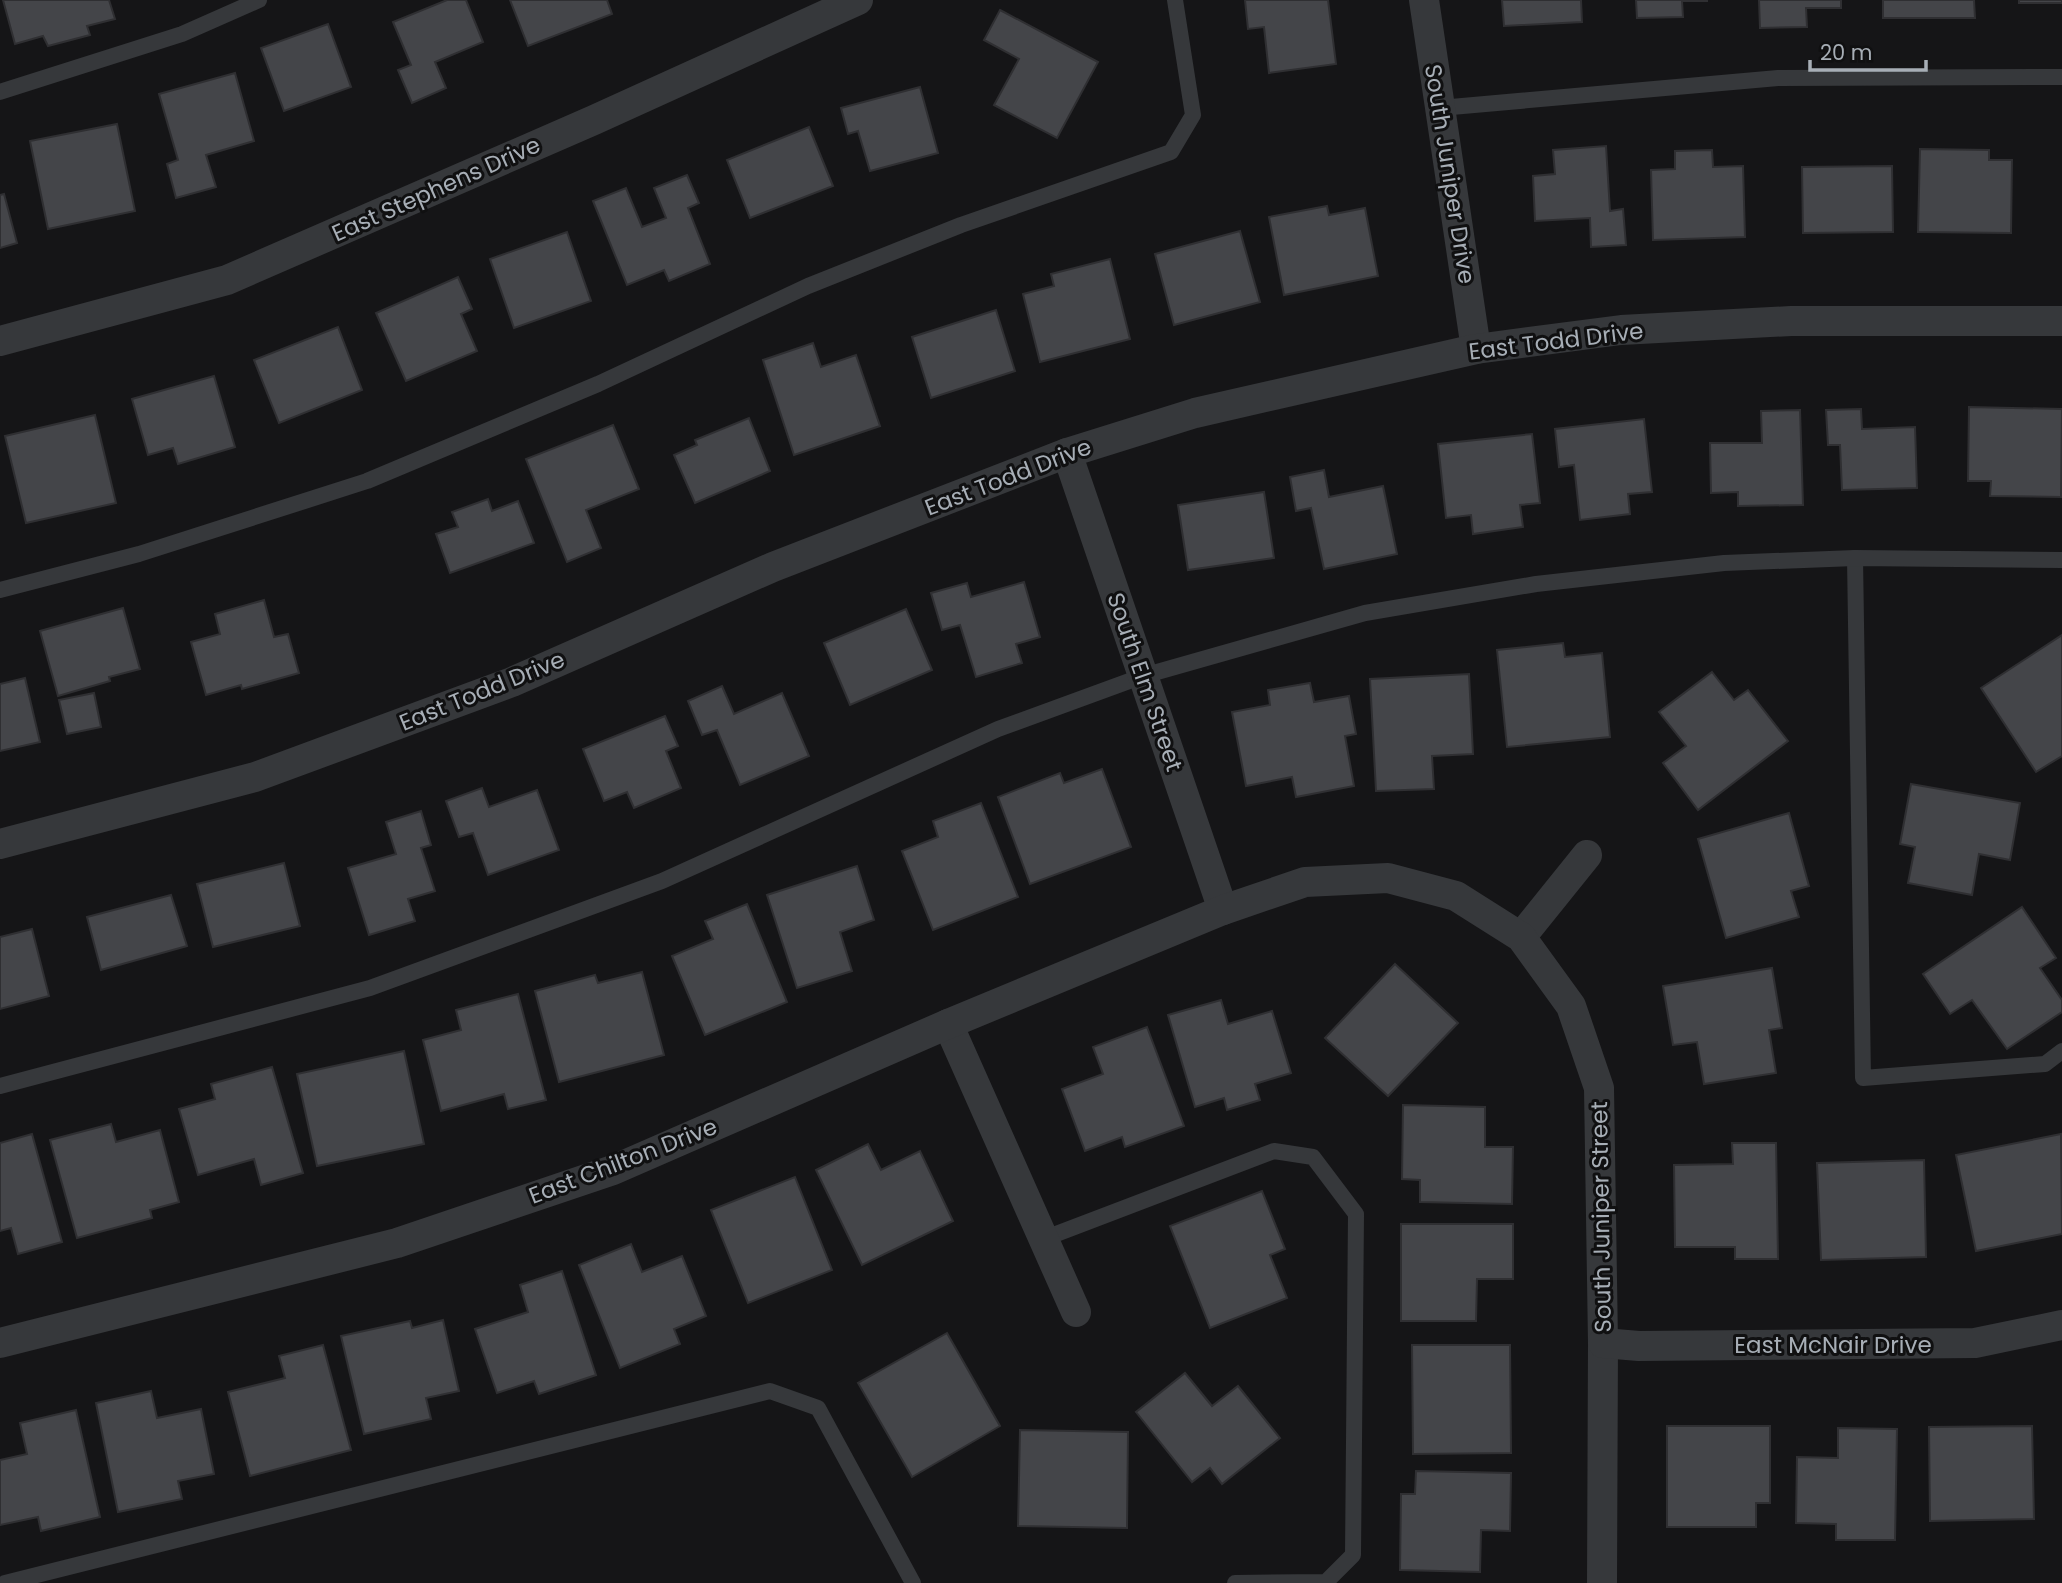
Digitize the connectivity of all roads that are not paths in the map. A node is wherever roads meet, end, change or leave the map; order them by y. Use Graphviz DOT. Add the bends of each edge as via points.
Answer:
graph roads {
  1 [pos="259,0"];
  2 [pos="858,0"];
  3 [pos="1175,0"];
  4 [pos="1424,0"];
  5 [pos="2062,77"];
  6 [pos="0,92"];
  7 [pos="1440,108"];
  8 [pos="2062,321"];
  9 [pos="0,341"];
  10 [pos="1476,349"];
  11 [pos="1067,453"];
  12 [pos="1855,558"];
  13 [pos="2062,560"];
  14 [pos="0,590"];
  15 [pos="1143,676"];
  16 [pos="0,844"];
  17 [pos="1587,855"];
  18 [pos="1223,910"];
  19 [pos="1521,937"];
  20 [pos="948,1024"];
  21 [pos="2062,1051"];
  22 [pos="0,1086"];
  23 [pos="1043,1239"];
  24 [pos="1076,1312"];
  25 [pos="2062,1325"];
  26 [pos="0,1343"];
  27 [pos="1603,1343"];
  28 [pos="5,1583"];
  29 [pos="913,1583"];
  30 [pos="1235,1583"];
  31 [pos="1602,1583"];
  1 -- 6 [label="lane" via="182,34"];
  2 -- 9 [label="street, East Stephens Drive" via="227,280"];
  3 -- 14 [label="lane" via="1193,115 1171,152 961,225 821,281 598,384 367,481 139,554"];
  4 -- 7 [label="street, South Juniper Drive"];
  5 -- 7 [label="lane" via="1779,78"];
  7 -- 10 [label="street, South Juniper Drive"];
  8 -- 10 [label="street, East Todd Drive" via="1791,321 1621,330"];
  10 -- 11 [label="street, East Todd Drive" via="1195,413"];
  11 -- 15 [label="street, South Elm Street"];
  11 -- 16 [label="street, East Todd Drive" via="773,567 512,682 268,773"];
  12 -- 13 [label="lane"];
  12 -- 15 [label="lane" via="1724,564 1536,584 1365,612"];
  12 -- 21 [label="lane" via="1863,1078 2045,1064"];
  15 -- 18 [label="street, South Elm Street"];
  15 -- 22 [label="lane" via="998,729 662,881 370,988"];
  17 -- 19 [label="street"];
  18 -- 19 [label="street, South Juniper Street" via="1305,883 1388,878 1456,897"];
  18 -- 20 [label="street, East Chilton Drive"];
  19 -- 27 [label="street, South Juniper Street" via="1571,1006 1599,1088"];
  20 -- 23 [label="street"];
  20 -- 26 [label="street, East Chilton Drive" via="612,1170 410,1239"];
  23 -- 24 [label="street"];
  23 -- 30 [label="lane" via="1273,1150 1313,1157 1356,1214 1353,1555 1326,1582"];
  25 -- 27 [label="street, East McNair Drive" via="1975,1343"];
  27 -- 31 [label="street, South Juniper Street"];
  28 -- 29 [label="lane" via="770,1391 818,1408"];
}
